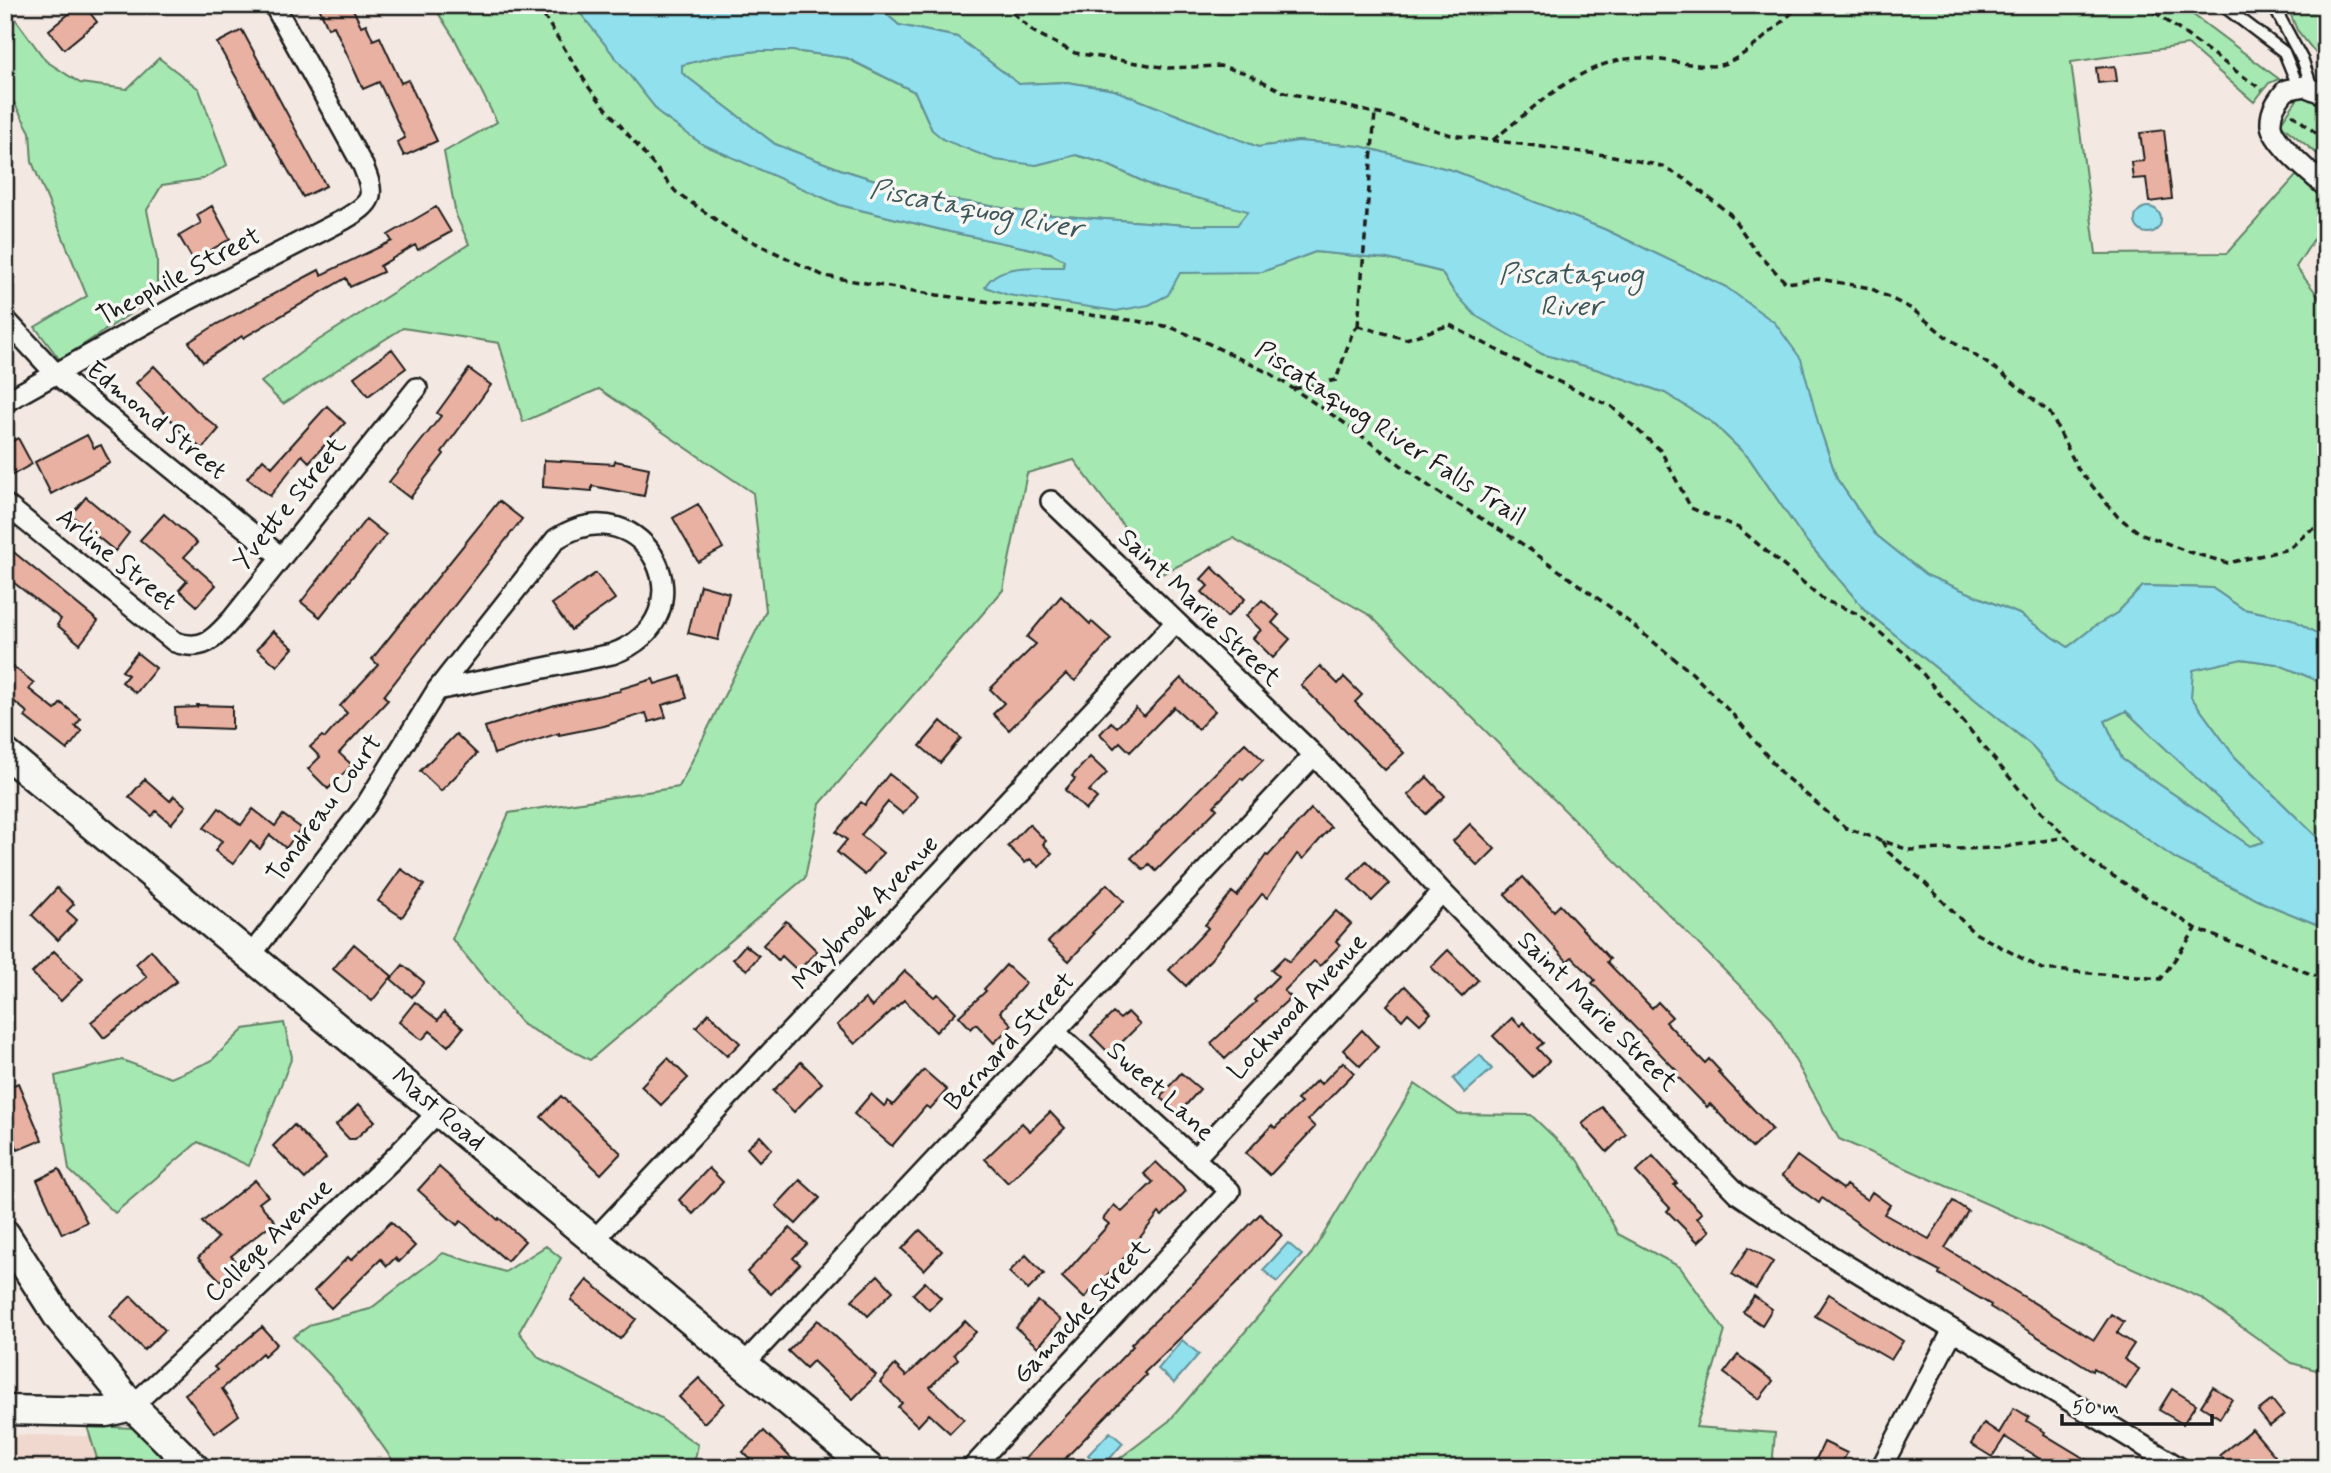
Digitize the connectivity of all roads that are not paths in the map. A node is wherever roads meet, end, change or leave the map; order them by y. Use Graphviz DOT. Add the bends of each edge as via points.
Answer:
graph roads {
  1 [pos="274,5"];
  2 [pos="2222,5"];
  3 [pos="2273,5"];
  4 [pos="2312,90"];
  5 [pos="2326,187"];
  6 [pos="5,319"];
  7 [pos="56,374"];
  8 [pos="417,388"];
  9 [pos="5,402"];
  10 [pos="1051,500"];
  11 [pos="5,504"];
  12 [pos="281,557"];
  13 [pos="1177,622"];
  14 [pos="198,645"];
  15 [pos="437,690"];
  16 [pos="5,753"];
  17 [pos="1314,755"];
  18 [pos="1442,892"];
  19 [pos="251,955"];
  20 [pos="1055,1032"];
  21 [pos="439,1111"];
  22 [pos="1194,1158"];
  23 [pos="1230,1191"];
  24 [pos="5,1234"];
  25 [pos="594,1240"];
  26 [pos="1953,1330"];
  27 [pos="744,1364"];
  28 [pos="132,1406"];
  29 [pos="5,1410"];
  30 [pos="194,1468"];
  31 [pos="869,1468"];
  32 [pos="972,1468"];
  33 [pos="1881,1468"];
  34 [pos="2180,1468"];
  1 -- 7 [label="street, Theophile Street" via="363,166 371,186 369,201 345,219"];
  2 -- 4 [label="lane" via="2284,52"];
  3 -- 4 [label="lane" via="2303,61"];
  4 -- 5 [label="street" via="2286,90 2276,101 2271,126 2281,143"];
  6 -- 7 [label="street, Edmond Street"];
  7 -- 9 [label="street, Theophile Street"];
  7 -- 12 [label="street, Edmond Street"];
  8 -- 12 [label="street, Yvette Street"];
  10 -- 13 [label="street, Saint Marie Street"];
  11 -- 14 [label="street, Arline Street" via="176,642"];
  12 -- 14 [label="street, Yvette Street" via="226,627"];
  13 -- 17 [label="street, Saint Marie Street"];
  13 -- 25 [label="street, Maybrook Avenue"];
  15 -- 15 [label="street, Tondreau Court" via="546,548 567,531 594,524 624,529 656,559 664,588 660,610 650,630 627,649"];
  15 -- 19 [label="street, Tondreau Court" via="366,805"];
  16 -- 19 [label="main road, Mast Road"];
  17 -- 18 [label="street, Saint Marie Street"];
  17 -- 20 [label="street, Bernard Street"];
  18 -- 22 [label="street, Lockwood Avenue"];
  18 -- 26 [label="street, Saint Marie Street" via="1737,1193"];
  19 -- 21 [label="main road, Mast Road"];
  20 -- 22 [label="street, Sweet Lane"];
  20 -- 27 [label="street, Bernard Street"];
  21 -- 25 [label="main road, Mast Road"];
  21 -- 28 [label="street, College Avenue"];
  22 -- 23 [label="street, Sweet Lane"];
  23 -- 32 [label="street, Gamache Street"];
  24 -- 28 [label="main road" via="59,1318"];
  25 -- 27 [label="main road, Mast Road"];
  26 -- 33 [label="street"];
  26 -- 34 [label="street, Saint Marie Street"];
  27 -- 31 [label="main road, Mast Road"];
  28 -- 29 [label="main road" via="106,1412"];
  28 -- 30 [label="main road"];
}
